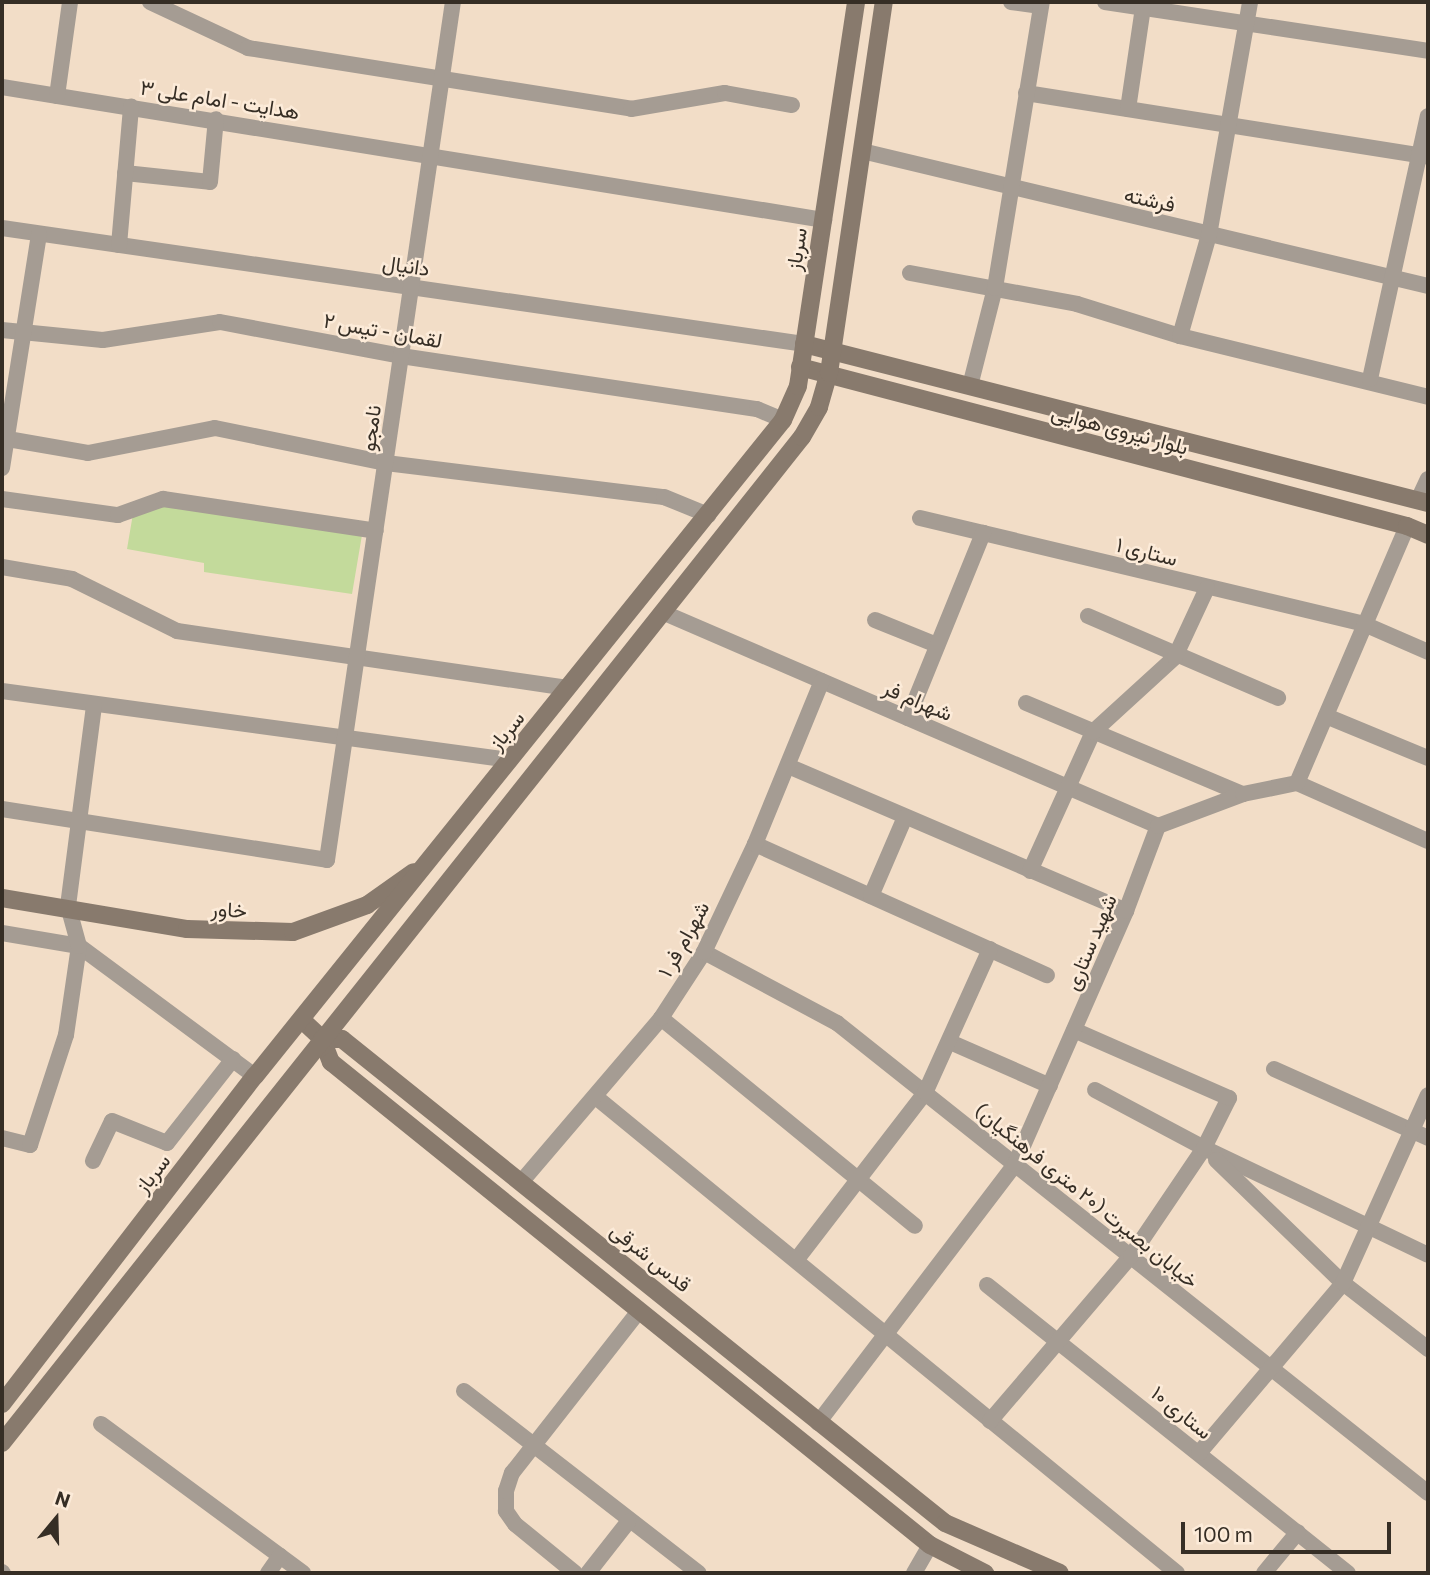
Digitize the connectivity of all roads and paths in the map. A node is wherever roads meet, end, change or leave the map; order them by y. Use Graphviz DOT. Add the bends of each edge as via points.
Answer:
graph roads {
  1 [pos="70,2"];
  2 [pos="150,2"];
  3 [pos="453,2"];
  4 [pos="856,2"];
  5 [pos="884,2"];
  6 [pos="1011,2"];
  7 [pos="1105,2"];
  8 [pos="1250,2"];
  9 [pos="1041,4"];
  10 [pos="1143,8"];
  11 [pos="1246,23"];
  12 [pos="1428,51"];
  13 [pos="442,78"];
  14 [pos="2,87"];
  15 [pos="1026,93"];
  16 [pos="57,96"];
  17 [pos="792,106"];
  18 [pos="131,107"];
  19 [pos="1128,109"];
  20 [pos="1428,116"];
  21 [pos="216,119"];
  22 [pos="1228,125"];
  23 [pos="862,151"];
  24 [pos="431,153"];
  25 [pos="1424,156"];
  26 [pos="125,173"];
  27 [pos="1011,187"];
  28 [pos="824,220"];
  29 [pos="2,228"];
  30 [pos="39,234"];
  31 [pos="1209,235"];
  32 [pos="119,245"];
  33 [pos="910,273"];
  34 [pos="1393,278"];
  35 [pos="1428,286"];
  36 [pos="411,288"];
  37 [pos="995,288"];
  38 [pos="2,330"];
  39 [pos="23,332"];
  40 [pos="1180,336"];
  41 [pos="804,344"];
  42 [pos="832,351"];
  43 [pos="401,356"];
  44 [pos="800,367"];
  45 [pos="829,373"];
  46 [pos="1370,379"];
  47 [pos="970,386"];
  48 [pos="1428,397"];
  49 [pos="783,420"];
  50 [pos="4,438"];
  51 [pos="1176,440"];
  52 [pos="386,463"];
  53 [pos="1170,467"];
  54 [pos="2,468"];
  55 [pos="1428,479"];
  56 [pos="2,499"];
  57 [pos="1424,500"];
  58 [pos="709,515"];
  59 [pos="920,518"];
  60 [pos="1408,526"];
  61 [pos="376,531"];
  62 [pos="983,533"];
  63 [pos="1428,535"];
  64 [pos="2,567"];
  65 [pos="1207,588"];
  66 [pos="643,595"];
  67 [pos="662,612"];
  68 [pos="1088,616"];
  69 [pos="875,620"];
  70 [pos="1364,624"];
  71 [pos="937,645"];
  72 [pos="1428,652"];
  73 [pos="358,654"];
  74 [pos="1175,657"];
  75 [pos="821,681"];
  76 [pos="568,688"];
  77 [pos="2,691"];
  78 [pos="1278,698"];
  79 [pos="1026,703"];
  80 [pos="94,705"];
  81 [pos="1326,716"];
  82 [pos="908,718"];
  83 [pos="1093,732"];
  84 [pos="345,740"];
  85 [pos="1428,758"];
  86 [pos="510,760"];
  87 [pos="788,766"];
  88 [pos="1297,783"];
  89 [pos="1067,787"];
  90 [pos="1243,794"];
  91 [pos="2,809"];
  92 [pos="905,817"];
  93 [pos="81,821"];
  94 [pos="1158,826"];
  95 [pos="1428,841"];
  96 [pos="755,844"];
  97 [pos="435,854"];
  98 [pos="1030,871"];
  99 [pos="871,896"];
  100 [pos="2,898"];
  101 [pos="68,906"];
  102 [pos="1126,911"];
  103 [pos="336,919"];
  104 [pos="2,933"];
  105 [pos="79,946"];
  106 [pos="990,949"];
  107 [pos="362,950"];
  108 [pos="704,952"];
  109 [pos="1047,975"];
  110 [pos="661,1018"];
  111 [pos="303,1021"];
  112 [pos="1074,1030"];
  113 [pos="322,1040"];
  114 [pos="950,1042"];
  115 [pos="233,1059"];
  116 [pos="1274,1069"];
  117 [pos="256,1076"];
  118 [pos="1050,1086"];
  119 [pos="1095,1090"];
  120 [pos="925,1093"];
  121 [pos="1428,1096"];
  122 [pos="597,1098"];
  123 [pos="1413,1130"];
  124 [pos="2,1138"];
  125 [pos="1428,1138"];
  126 [pos="1204,1148"];
  127 [pos="93,1161"];
  128 [pos="1015,1164"];
  129 [pos="859,1179"];
  130 [pos="522,1181"];
  131 [pos="915,1226"];
  132 [pos="1368,1228"];
  133 [pos="1428,1255"];
  134 [pos="1131,1256"];
  135 [pos="797,1259"];
  136 [pos="1343,1283"];
  137 [pos="987,1285"];
  138 [pos="639,1311"];
  139 [pos="886,1336"];
  140 [pos="1059,1340"];
  141 [pos="1428,1349"];
  142 [pos="1271,1368"];
  143 [pos="24,1375"];
  144 [pos="767,1381"];
  145 [pos="41,1391"];
  146 [pos="464,1391"];
  147 [pos="749,1400"];
  148 [pos="2,1404"];
  149 [pos="990,1421"];
  150 [pos="818,1423"];
  151 [pos="101,1424"];
  152 [pos="2,1443"];
  153 [pos="533,1446"];
  154 [pos="1199,1453"];
  155 [pos="1428,1493"];
  156 [pos="628,1522"];
  157 [pos="945,1523"];
  158 [pos="1298,1532"];
  159 [pos="930,1545"];
  160 [pos="280,1556"];
  161 [pos="268,1573"];
  162 [pos="303,1573"];
  163 [pos="575,1573"];
  164 [pos="589,1573"];
  165 [pos="699,1573"];
  166 [pos="914,1573"];
  167 [pos="985,1573"];
  168 [pos="1060,1573"];
  169 [pos="1177,1573"];
  170 [pos="1264,1573"];
  171 [pos="1348,1573"];
  1 -- 16 [label="street"];
  2 -- 13 [label="street" via="248,48"];
  3 -- 13 [label="street, نامجو"];
  4 -- 28 [label="street, سرباز"];
  5 -- 23 [label="street"];
  6 -- 9 [label="street"];
  7 -- 10 [label="street"];
  8 -- 11 [label="street"];
  9 -- 15 [label="street"];
  10 -- 11 [label="street"];
  10 -- 19 [label="street"];
  11 -- 12 [label="street"];
  11 -- 22 [label="street"];
  13 -- 17 [label="street" via="631,109 725,93"];
  13 -- 24 [label="street, نامجو"];
  14 -- 16 [label="street, هدایت - امام علی ۳"];
  15 -- 19 [label="street"];
  15 -- 27 [label="street"];
  16 -- 18 [label="street, هدایت - امام علی ۳"];
  18 -- 21 [label="street, هدایت - امام علی ۳"];
  18 -- 26 [label="street"];
  19 -- 22 [label="street"];
  20 -- 25 [label="street"];
  21 -- 24 [label="street, هدایت - امام علی ۳"];
  21 -- 26 [label="street" via="210,182"];
  22 -- 25 [label="street"];
  22 -- 31 [label="street"];
  23 -- 27 [label="street, فرشته"];
  23 -- 42 [label="street"];
  24 -- 28 [label="street, هدایت - امام علی ۳"];
  24 -- 36 [label="street, نامجو"];
  25 -- 34 [label="street"];
  26 -- 32 [label="street"];
  27 -- 31 [label="street, فرشته"];
  27 -- 37 [label="street"];
  28 -- 41 [label="street, سرباز"];
  29 -- 30 [label="street, دانیال"];
  30 -- 32 [label="street, دانیال"];
  30 -- 39 [label="street"];
  31 -- 34 [label="street, فرشته"];
  31 -- 40 [label="street"];
  32 -- 36 [label="street, دانیال"];
  33 -- 37 [label="street"];
  34 -- 35 [label="street, فرشته"];
  34 -- 46 [label="street"];
  36 -- 41 [label="street, دانیال"];
  36 -- 43 [label="street, نامجو"];
  37 -- 40 [label="street" via="1077,304"];
  37 -- 47 [label="street"];
  38 -- 39 [label="street, لقمان - تیس ۲"];
  39 -- 43 [label="street, لقمان - تیس ۲" via="103,340 220,322"];
  39 -- 50 [label="street"];
  40 -- 46 [label="street"];
  41 -- 42 [label="street, بلوار نیروی هوایی"];
  41 -- 44 [label="street, سرباز"];
  42 -- 45 [label="street"];
  42 -- 47 [label="street, بلوار نیروی هوایی"];
  43 -- 49 [label="street, لقمان - تیس ۲" via="757,409"];
  43 -- 52 [label="street, نامجو"];
  44 -- 45 [label="street, بلوار نیروی هوایی"];
  44 -- 49 [label="street, سرباز" via="794,401"];
  45 -- 53 [label="street, بلوار نیروی هوایی"];
  45 -- 67 [label="street" via="819,407 802,437"];
  46 -- 48 [label="street"];
  47 -- 51 [label="street, بلوار نیروی هوایی"];
  49 -- 58 [label="street, سرباز"];
  50 -- 52 [label="street" via="88,453 215,428"];
  50 -- 54 [label="street"];
  51 -- 53 [label="street"];
  51 -- 57 [label="street, بلوار نیروی هوایی"];
  52 -- 58 [label="street" via="664,497"];
  52 -- 61 [label="street, نامجو"];
  53 -- 60 [label="street, بلوار نیروی هوایی"];
  55 -- 57 [label="street"];
  56 -- 61 [label="street" via="118,514 163,499"];
  57 -- 60 [label="street"];
  58 -- 66 [label="street, سرباز"];
  59 -- 62 [label="street, ستاری ۱"];
  60 -- 63 [label="street, بلوار نیروی هوایی"];
  60 -- 70 [label="street"];
  61 -- 73 [label="street, نامجو"];
  62 -- 65 [label="street, ستاری ۱"];
  62 -- 71 [label="street"];
  64 -- 73 [label="street" via="72,579 177,631"];
  65 -- 70 [label="street, ستاری ۱"];
  65 -- 74 [label="street"];
  66 -- 67 [label="street"];
  66 -- 76 [label="street, سرباز"];
  67 -- 75 [label="street, شهرام فر"];
  67 -- 113 [label="street"];
  68 -- 74 [label="street"];
  69 -- 71 [label="street"];
  70 -- 72 [label="street, ستاری ۱"];
  70 -- 81 [label="street"];
  71 -- 82 [label="street"];
  73 -- 76 [label="street"];
  73 -- 84 [label="street, نامجو"];
  74 -- 78 [label="street"];
  74 -- 83 [label="street"];
  75 -- 82 [label="street, شهرام فر"];
  75 -- 87 [label="street, شهرام فر ۱"];
  76 -- 86 [label="street, سرباز"];
  77 -- 80 [label="street"];
  79 -- 83 [label="street"];
  80 -- 84 [label="street"];
  80 -- 93 [label="street"];
  81 -- 85 [label="street"];
  81 -- 88 [label="street"];
  82 -- 89 [label="street, شهرام فر"];
  83 -- 89 [label="street"];
  83 -- 90 [label="street"];
  84 -- 86 [label="street"];
  84 -- 93 [label="street, نامجو" via="327,860"];
  86 -- 97 [label="street, سرباز"];
  87 -- 92 [label="street"];
  87 -- 96 [label="street, شهرام فر ۱"];
  88 -- 90 [label="street"];
  88 -- 95 [label="street"];
  89 -- 94 [label="street, شهرام فر"];
  89 -- 98 [label="street"];
  90 -- 94 [label="street"];
  91 -- 93 [label="street"];
  92 -- 98 [label="street"];
  92 -- 99 [label="street"];
  93 -- 101 [label="street"];
  94 -- 102 [label="street, شهید ستاری"];
  96 -- 99 [label="street"];
  96 -- 108 [label="street, شهرام فر ۱"];
  97 -- 103 [label="street, خاور" via="367,905"];
  97 -- 107 [label="street, سرباز"];
  98 -- 102 [label="street"];
  99 -- 106 [label="street"];
  100 -- 101 [label="street, خاور"];
  101 -- 103 [label="street, خاور" via="216,932 293,932"];
  101 -- 105 [label="street"];
  102 -- 112 [label="street, شهید ستاری"];
  103 -- 107 [label="street" via="363,923"];
  104 -- 105 [label="street"];
  105 -- 115 [label="street"];
  105 -- 124 [label="street" via="66,1035 30,1145"];
  106 -- 109 [label="street"];
  106 -- 114 [label="street"];
  107 -- 111 [label="street, سرباز"];
  108 -- 110 [label="street, شهرام فر ۱"];
  108 -- 120 [label="street, خیابان بصیرت (۲۰ متری فرهنگیان)" via="838,1023"];
  110 -- 122 [label="street, شهرام فر ۱"];
  110 -- 129 [label="street"];
  111 -- 113 [label="street"];
  111 -- 117 [label="street, سرباز"];
  112 -- 118 [label="street, شهید ستاری"];
  112 -- 126 [label="street" via="1229,1098"];
  113 -- 130 [label="street, قدس شرقی" via="342,1039"];
  113 -- 138 [label="street" via="331,1062"];
  113 -- 145 [label="street"];
  114 -- 118 [label="street"];
  114 -- 120 [label="street"];
  115 -- 117 [label="street"];
  115 -- 127 [label="street" via="167,1143 112,1121"];
  116 -- 123 [label="street"];
  117 -- 143 [label="street, سرباز"];
  118 -- 128 [label="street, شهید ستاری"];
  119 -- 126 [label="street"];
  120 -- 128 [label="street, خیابان بصیرت (۲۰ متری فرهنگیان)"];
  120 -- 129 [label="street"];
  121 -- 123 [label="street"];
  122 -- 130 [label="street, شهرام فر ۱"];
  122 -- 135 [label="street"];
  123 -- 125 [label="street"];
  123 -- 132 [label="street"];
  126 -- 132 [label="street"];
  126 -- 134 [label="street"];
  126 -- 136 [label="street"];
  128 -- 134 [label="street, خیابان بصیرت (۲۰ متری فرهنگیان)"];
  128 -- 139 [label="street, شهید ستاری"];
  129 -- 131 [label="street"];
  129 -- 135 [label="street"];
  130 -- 144 [label="street, قدس شرقی"];
  132 -- 133 [label="street"];
  132 -- 136 [label="street"];
  134 -- 140 [label="street"];
  134 -- 142 [label="street, خیابان بصیرت (۲۰ متری فرهنگیان)"];
  135 -- 139 [label="street"];
  136 -- 141 [label="street"];
  136 -- 142 [label="street"];
  137 -- 140 [label="street, ستاری ۱۰"];
  138 -- 147 [label="street"];
  138 -- 153 [label="street"];
  139 -- 149 [label="street"];
  139 -- 150 [label="street, شهید ستاری"];
  140 -- 149 [label="street"];
  140 -- 154 [label="street, ستاری ۱۰"];
  142 -- 154 [label="street"];
  142 -- 155 [label="street, خیابان بصیرت (۲۰ متری فرهنگیان)"];
  143 -- 145 [label="street"];
  143 -- 148 [label="street, سرباز"];
  144 -- 147 [label="street"];
  144 -- 150 [label="street, قدس شرقی"];
  145 -- 152 [label="street"];
  146 -- 153 [label="street"];
  147 -- 159 [label="street"];
  149 -- 169 [label="street"];
  150 -- 157 [label="street, قدس شرقی"];
  151 -- 160 [label="street"];
  153 -- 156 [label="street"];
  153 -- 163 [label="street" via="512,1472 506,1511 515,1524"];
  154 -- 158 [label="street, ستاری ۱۰"];
  156 -- 164 [label="street"];
  156 -- 165 [label="street"];
  157 -- 159 [label="street"];
  157 -- 168 [label="street, قدس شرقی"];
  158 -- 170 [label="street"];
  158 -- 171 [label="street, ستاری ۱۰"];
  159 -- 166 [label="street"];
  159 -- 167 [label="street"];
  160 -- 161 [label="street"];
  160 -- 162 [label="street"];
}
